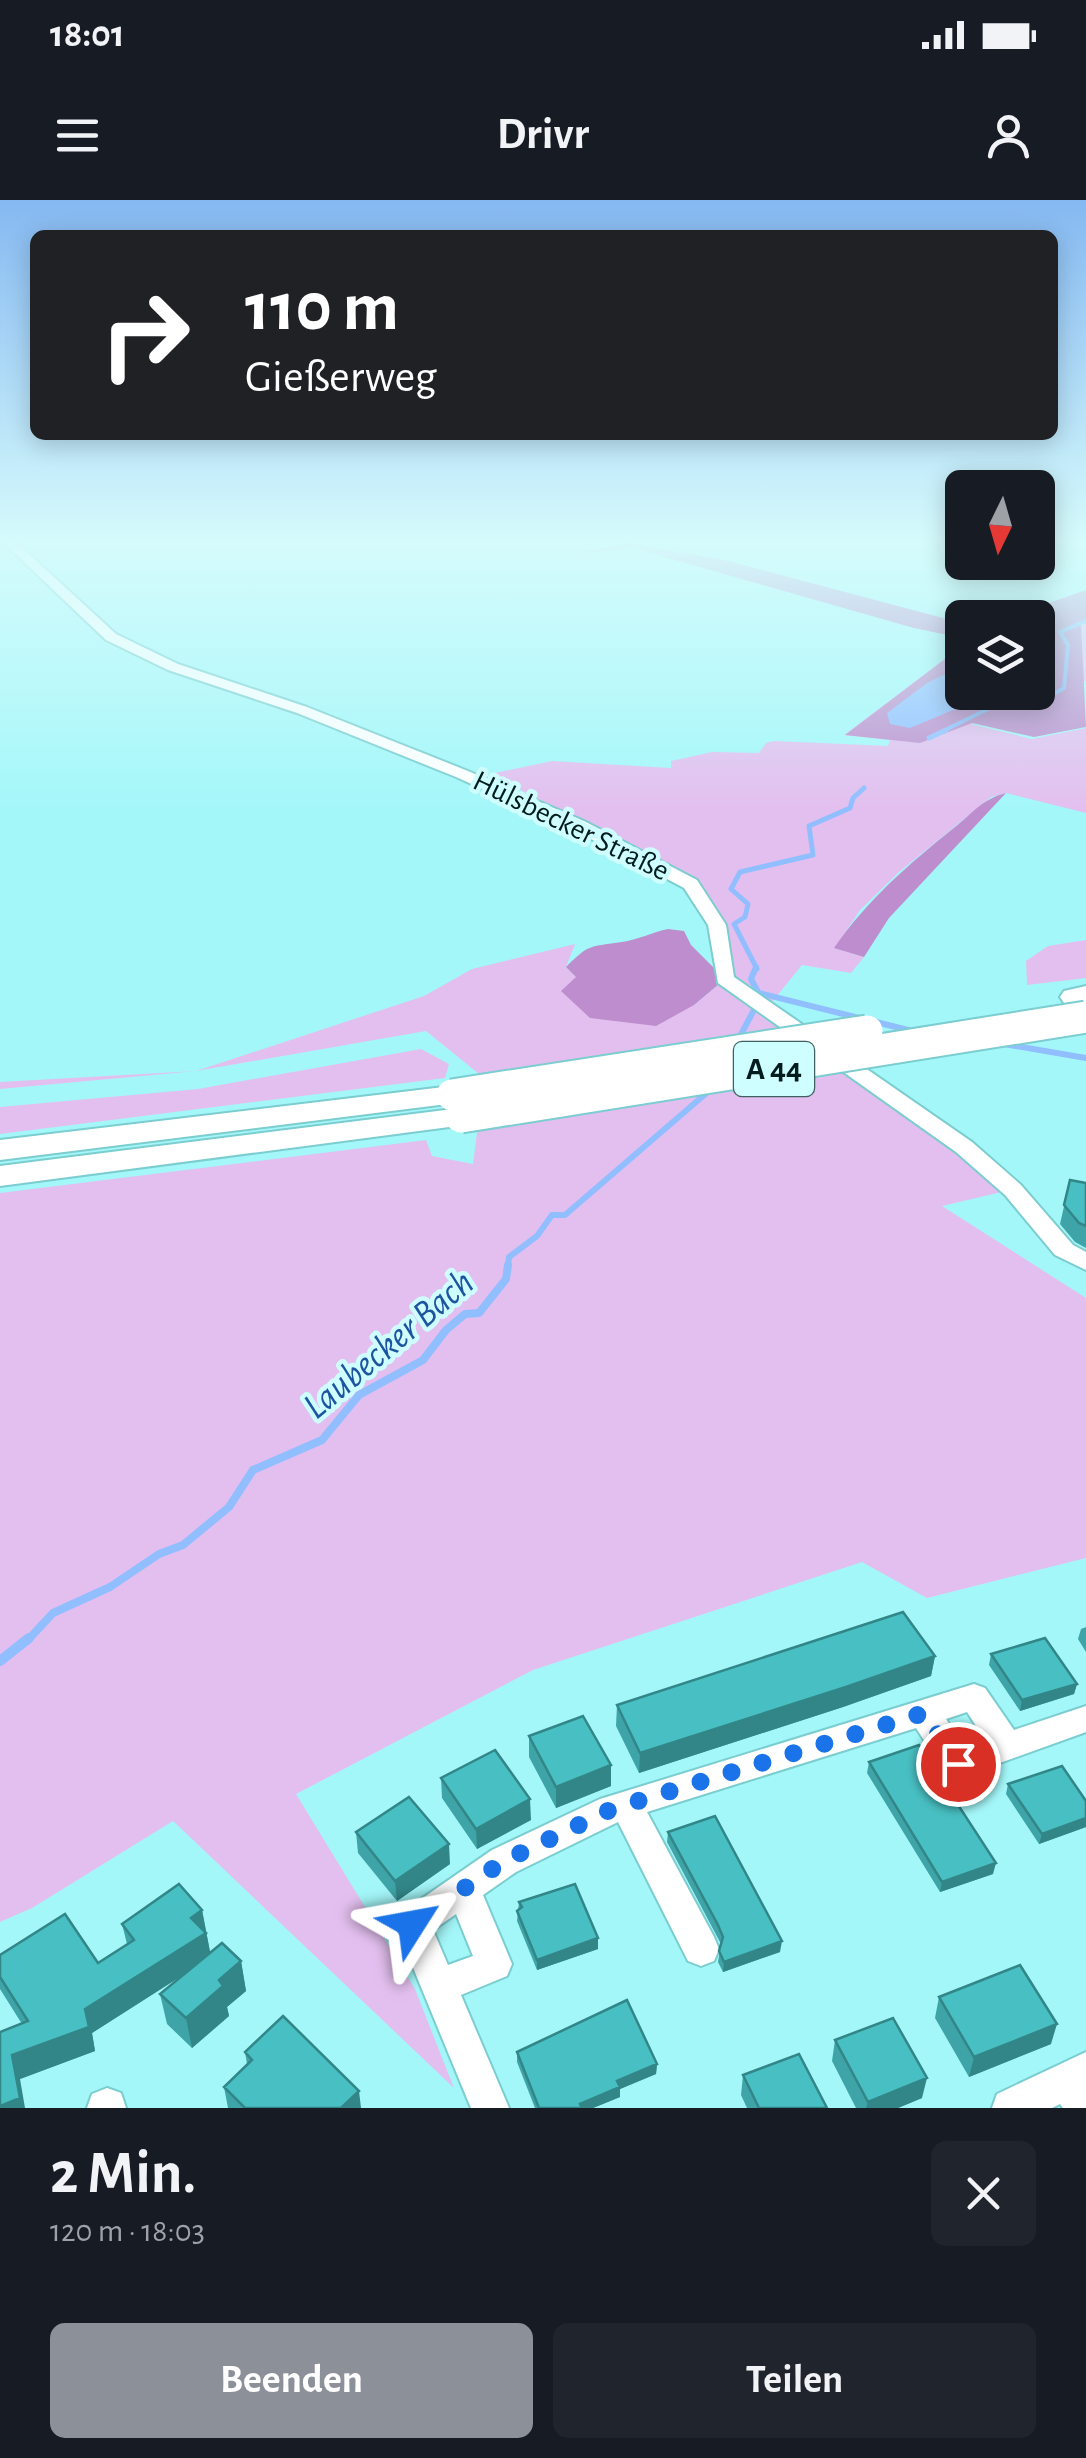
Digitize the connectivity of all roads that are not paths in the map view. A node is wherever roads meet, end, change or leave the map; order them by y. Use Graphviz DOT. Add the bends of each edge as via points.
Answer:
graph roads {
  1 [pos="105,631"];
  2 [pos="1082,1003"];
  3 [pos="457,1106"];
  4 [pos="0,1150"];
  5 [pos="0,1176"];
  6 [pos="1086,1262"];
  7 [pos="924,1713"];
  8 [pos="1086,1719"];
  9 [pos="1007,1746"];
  10 [pos="626,1805"];
  11 [pos="463,1889"];
  12 [pos="701,1949"];
  13 [pos="439,1986"];
  14 [pos="1080,2087"];
  15 [pos="490,2108"];
  16 [pos="1011,2108"];
  1 -- 6 [label="street, Hülsbecker Straße" via="172,667 462,774 691,884 717,926 725,979 964,1147 1013,1190 1064,1250"];
  2 -- 3 [label="highway, A 44, bridge"];
  3 -- 4 [label="highway, A 44"];
  3 -- 5 [label="highway, A 44"];
  7 -- 9 [label="street" via="974,1697"];
  7 -- 9 [label="street" via="958,1764"];
  7 -- 10 [label="street"];
  8 -- 9 [label="street"];
  10 -- 11 [label="street" via="504,1861"];
  10 -- 12 [label="street"];
  11 -- 13 [label="street" via="412,1924"];
  11 -- 13 [label="street" via="494,1964"];
  13 -- 15 [label="street"];
  14 -- 16 [label="street"];
}
